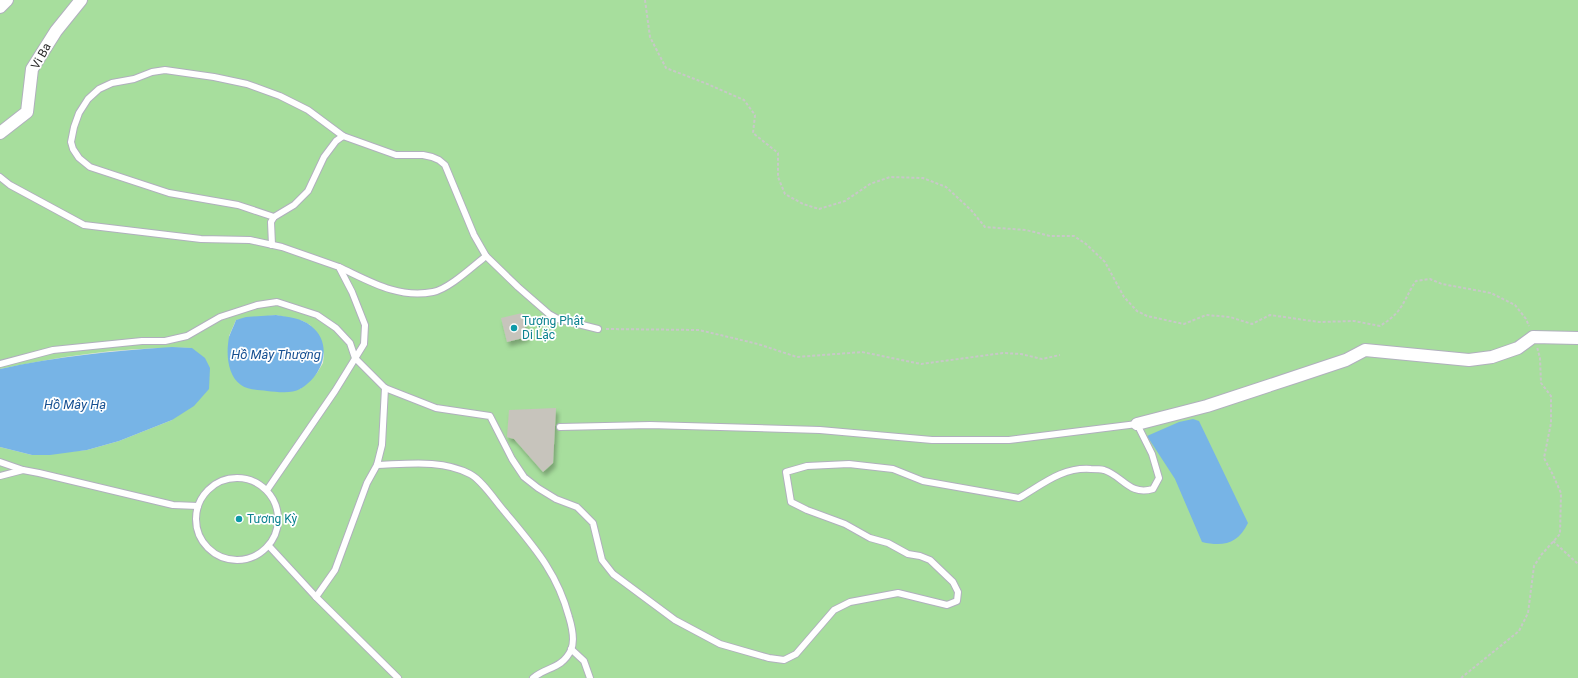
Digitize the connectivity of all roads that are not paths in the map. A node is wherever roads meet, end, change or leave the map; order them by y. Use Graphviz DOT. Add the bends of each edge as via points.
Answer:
graph roads {
  1 [pos="7,0"];
  2 [pos="81,0"];
  3 [pos="0,7"];
  4 [pos="0,133"];
  5 [pos="343,136"];
  6 [pos="0,177"];
  7 [pos="274,217"];
  8 [pos="272,245"];
  9 [pos="486,256"];
  10 [pos="339,267"];
  11 [pos="598,329"];
  12 [pos="1578,338"];
  13 [pos="354,358"];
  14 [pos="0,364"];
  15 [pos="385,388"];
  16 [pos="1137,424"];
  17 [pos="560,427"];
  18 [pos="0,462"];
  19 [pos="377,465"];
  20 [pos="23,470"];
  21 [pos="0,476"];
  22 [pos="267,490"];
  23 [pos="198,506"];
  24 [pos="269,546"];
  25 [pos="316,597"];
  26 [pos="571,649"];
  27 [pos="398,678"];
  28 [pos="533,678"];
  29 [pos="590,678"];
  1 -- 3 [label="street"];
  2 -- 4 [label="street, Vi Ba" via="56,31 32,69 27,112"];
  5 -- 7 [label="lane" via="324,157 308,191 294,205"];
  5 -- 7 [label="lane" via="308,110 280,96 247,84 165,70 112,83 99,89 88,99 79,113 71,142 79,158 90,167 169,193 238,205"];
  5 -- 9 [label="lane" via="396,156 423,155 446,165 474,235"];
  6 -- 8 [label="lane" via="84,225 201,239 250,240"];
  7 -- 8 [label="lane" via="271,222"];
  8 -- 10 [label="lane"];
  9 -- 10 [label="lane" via="451,283 434,292 400,293"];
  9 -- 11 [label="lane" via="549,314 558,319"];
  10 -- 13 [label="lane" via="365,325 364,344"];
  12 -- 16 [label="street" via="1533,337 1518,348 1492,357 1470,360 1365,350 1346,360 1207,406"];
  13 -- 14 [label="lane" via="350,343 336,328 317,315 277,302 220,317 187,336 165,341 142,340 53,350"];
  13 -- 15 [label="lane"];
  13 -- 22 [label="lane" via="335,391"];
  15 -- 16 [label="lane" via="436,408 490,416 512,460 524,477 550,495 577,507 593,523 602,560 613,574 675,620 720,644 784,660 796,654 834,610 850,602 898,593 947,605 957,601 958,592 953,582 930,560 908,554 791,502 786,472 807,466 849,464 878,467 893,469 923,481 1019,498 1061,472 1081,468 1103,470 1133,489 1145,491 1153,489 1159,478 1152,454"];
  15 -- 19 [label="lane" via="382,446"];
  16 -- 17 [label="lane" via="1009,440 932,440 820,430 758,428 650,425"];
  18 -- 20 [label="lane"];
  19 -- 25 [label="lane" via="367,483 335,570"];
  19 -- 26 [label="lane" via="427,464 471,474 523,532 546,564 565,601 572,630"];
  20 -- 21 [label="lane"];
  20 -- 23 [label="lane" via="173,505"];
  22 -- 23 [label="lane" via="255,482 242,478 228,479 215,484"];
  22 -- 24 [label="lane" via="278,512 275,536"];
  23 -- 24 [label="lane" via="196,520 199,534 206,547 217,556 245,560 258,555"];
  24 -- 25 [label="lane"];
  25 -- 27 [label="lane"];
  26 -- 28 [label="lane" via="562,664 539,672"];
  26 -- 29 [label="lane" via="584,661"];
}
